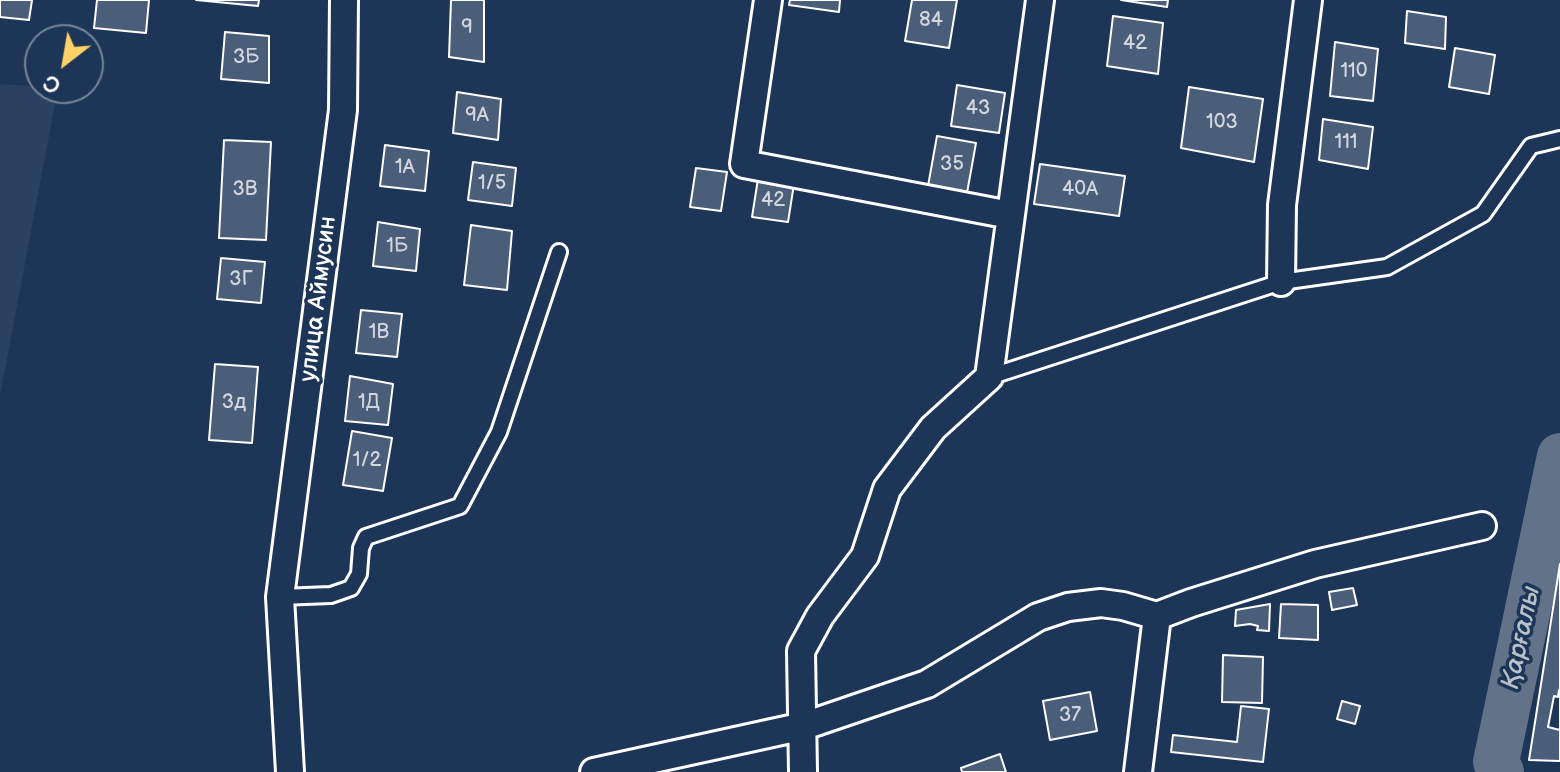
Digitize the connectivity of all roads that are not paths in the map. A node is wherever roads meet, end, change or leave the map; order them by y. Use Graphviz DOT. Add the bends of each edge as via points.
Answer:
graph roads {
  1 [pos="344,0"];
  2 [pos="768,0"];
  3 [pos="1040,0"];
  4 [pos="1308,0"];
  5 [pos="1560,139"];
  6 [pos="1010,215"];
  7 [pos="559,252"];
  8 [pos="1281,282"];
  9 [pos="989,377"];
  10 [pos="1482,526"];
  11 [pos="280,597"];
  12 [pos="1157,616"];
  13 [pos="804,726"];
  14 [pos="290,772"];
  15 [pos="594,772"];
  16 [pos="803,772"];
  17 [pos="1138,772"];
  1 -- 11 [label="street, улица Аймусин" via="343,110"];
  2 -- 6 [label="street" via="744,164"];
  3 -- 6 [label="street"];
  4 -- 8 [label="street" via="1282,205"];
  5 -- 8 [label="lane" via="1531,146 1483,214 1387,267"];
  6 -- 9 [label="street"];
  7 -- 11 [label="lane" via="499,432 460,506 366,537 351,588 331,595"];
  8 -- 9 [label="lane"];
  9 -- 13 [label="street" via="933,428 887,489 865,556 801,651"];
  10 -- 12 [label="street" via="1315,564"];
  11 -- 14 [label="street, улица Аймусин"];
  12 -- 13 [label="street" via="1101,603 1068,607 1038,617 927,684"];
  12 -- 17 [label="street"];
  13 -- 15 [label="street"];
  13 -- 16 [label="street"];
}
